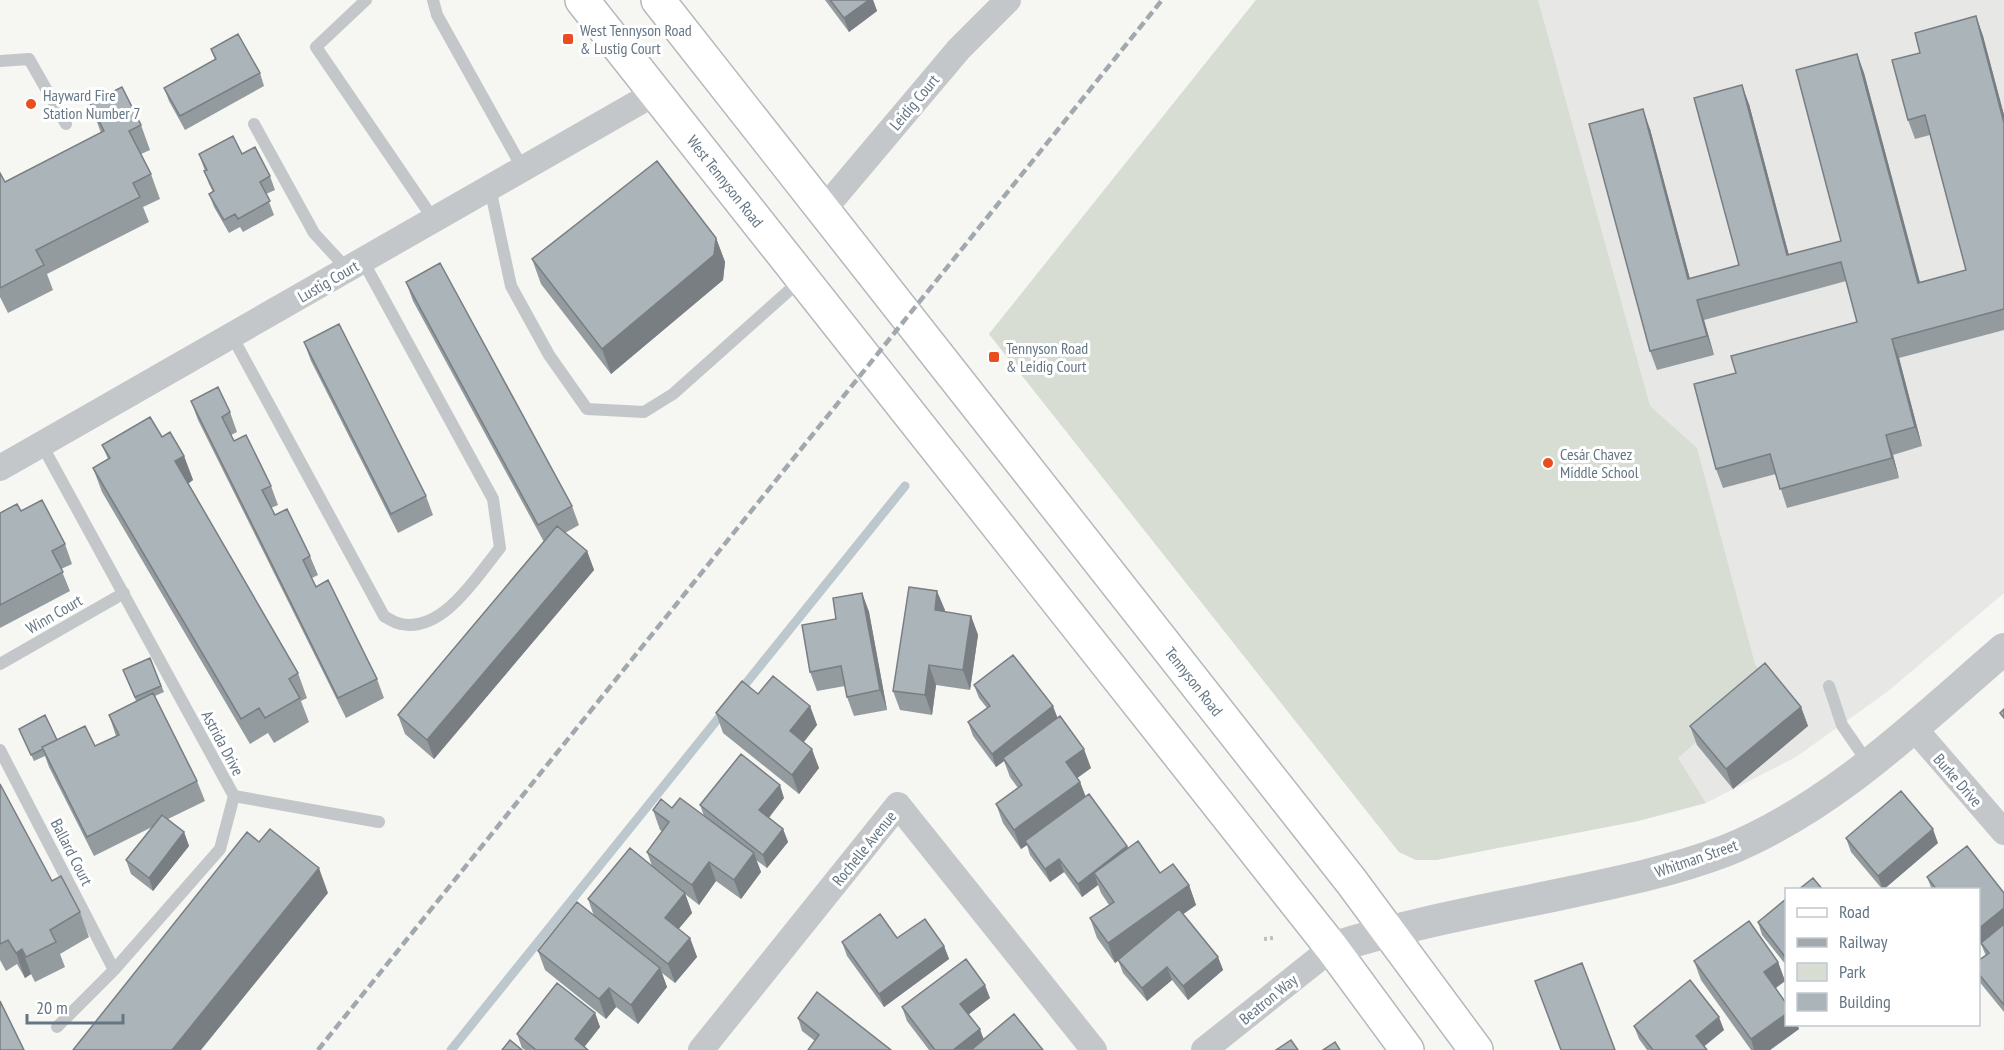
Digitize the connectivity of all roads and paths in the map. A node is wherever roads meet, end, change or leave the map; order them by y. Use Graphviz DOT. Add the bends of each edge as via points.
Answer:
graph roads {
  1 [pos="366,0"];
  2 [pos="433,0"];
  3 [pos="582,0"];
  4 [pos="1008,0"];
  5 [pos="664,2"];
  6 [pos="0,61"];
  7 [pos="655,93"];
  8 [pos="66,124"];
  9 [pos="254,124"];
  10 [pos="523,169"];
  11 [pos="490,188"];
  12 [pos="824,209"];
  13 [pos="434,220"];
  14 [pos="356,265"];
  15 [pos="802,279"];
  16 [pos="232,336"];
  17 [pos="42,445"];
  18 [pos="0,468"];
  19 [pos="124,593"];
  20 [pos="2004,649"];
  21 [pos="0,664"];
  22 [pos="1829,686"];
  23 [pos="1913,727"];
  24 [pos="0,750"];
  25 [pos="1869,764"];
  26 [pos="234,796"];
  27 [pos="379,822"];
  28 [pos="2004,832"];
  29 [pos="1389,930"];
  30 [pos="1273,938"];
  31 [pos="1264,939"];
  32 [pos="1332,948"];
  33 [pos="114,970"];
  34 [pos="57,1027"];
  35 [pos="701,1050"];
  36 [pos="1094,1050"];
  37 [pos="1204,1050"];
  38 [pos="1407,1050"];
  39 [pos="1476,1050"];
  1 -- 13 [label="lane" via="316,47"];
  2 -- 10 [label="lane" via="436,15"];
  3 -- 7 [label="main road, West Tennyson Road"];
  4 -- 12 [label="street, Leidig Court" via="959,48"];
  5 -- 12 [label="main road"];
  6 -- 8 [label="lane" via="29,59"];
  7 -- 10 [label="street, Lustig Court"];
  7 -- 15 [label="main road, West Tennyson Road"];
  9 -- 14 [label="lane" via="314,233"];
  10 -- 11 [label="street, Lustig Court"];
  11 -- 13 [label="street, Lustig Court"];
  11 -- 15 [label="lane" via="511,286 549,355 587,409 644,412 673,394"];
  12 -- 29 [label="main road, Tennyson Road"];
  13 -- 14 [label="street, Lustig Court"];
  14 -- 16 [label="street, Lustig Court"];
  14 -- 16 [label="lane" via="493,500 500,548 445,614 421,623 401,624 384,616"];
  15 -- 32 [label="main road, West Tennyson Road"];
  16 -- 17 [label="street, Lustig Court"];
  17 -- 18 [label="street, Lustig Court"];
  17 -- 19 [label="lane, Astrida Drive"];
  19 -- 21 [label="lane, Winn Court"];
  19 -- 26 [label="lane, Astrida Drive"];
  20 -- 23 [label="street, Whitman Street"];
  22 -- 25 [label="lane" via="1842,725"];
  23 -- 25 [label="street, Whitman Street"];
  23 -- 28 [label="street, Burke Drive"];
  24 -- 33 [label="lane, Ballard Court"];
  25 -- 29 [label="street, Whitman Street" via="1777,825 1726,850 1674,868"];
  26 -- 27 [label="lane"];
  26 -- 33 [label="lane, Astrida Drive" via="220,849"];
  29 -- 32 [label="street, Whitman Street"];
  29 -- 39 [label="main road, Tennyson Road"];
  30 -- 31 [label="path"];
  32 -- 37 [label="street, Beatron Way"];
  32 -- 38 [label="main road"];
  33 -- 34 [label="lane, Astrida Drive"];
  35 -- 36 [label="street, Rochelle Avenue" via="898,805"];
}
